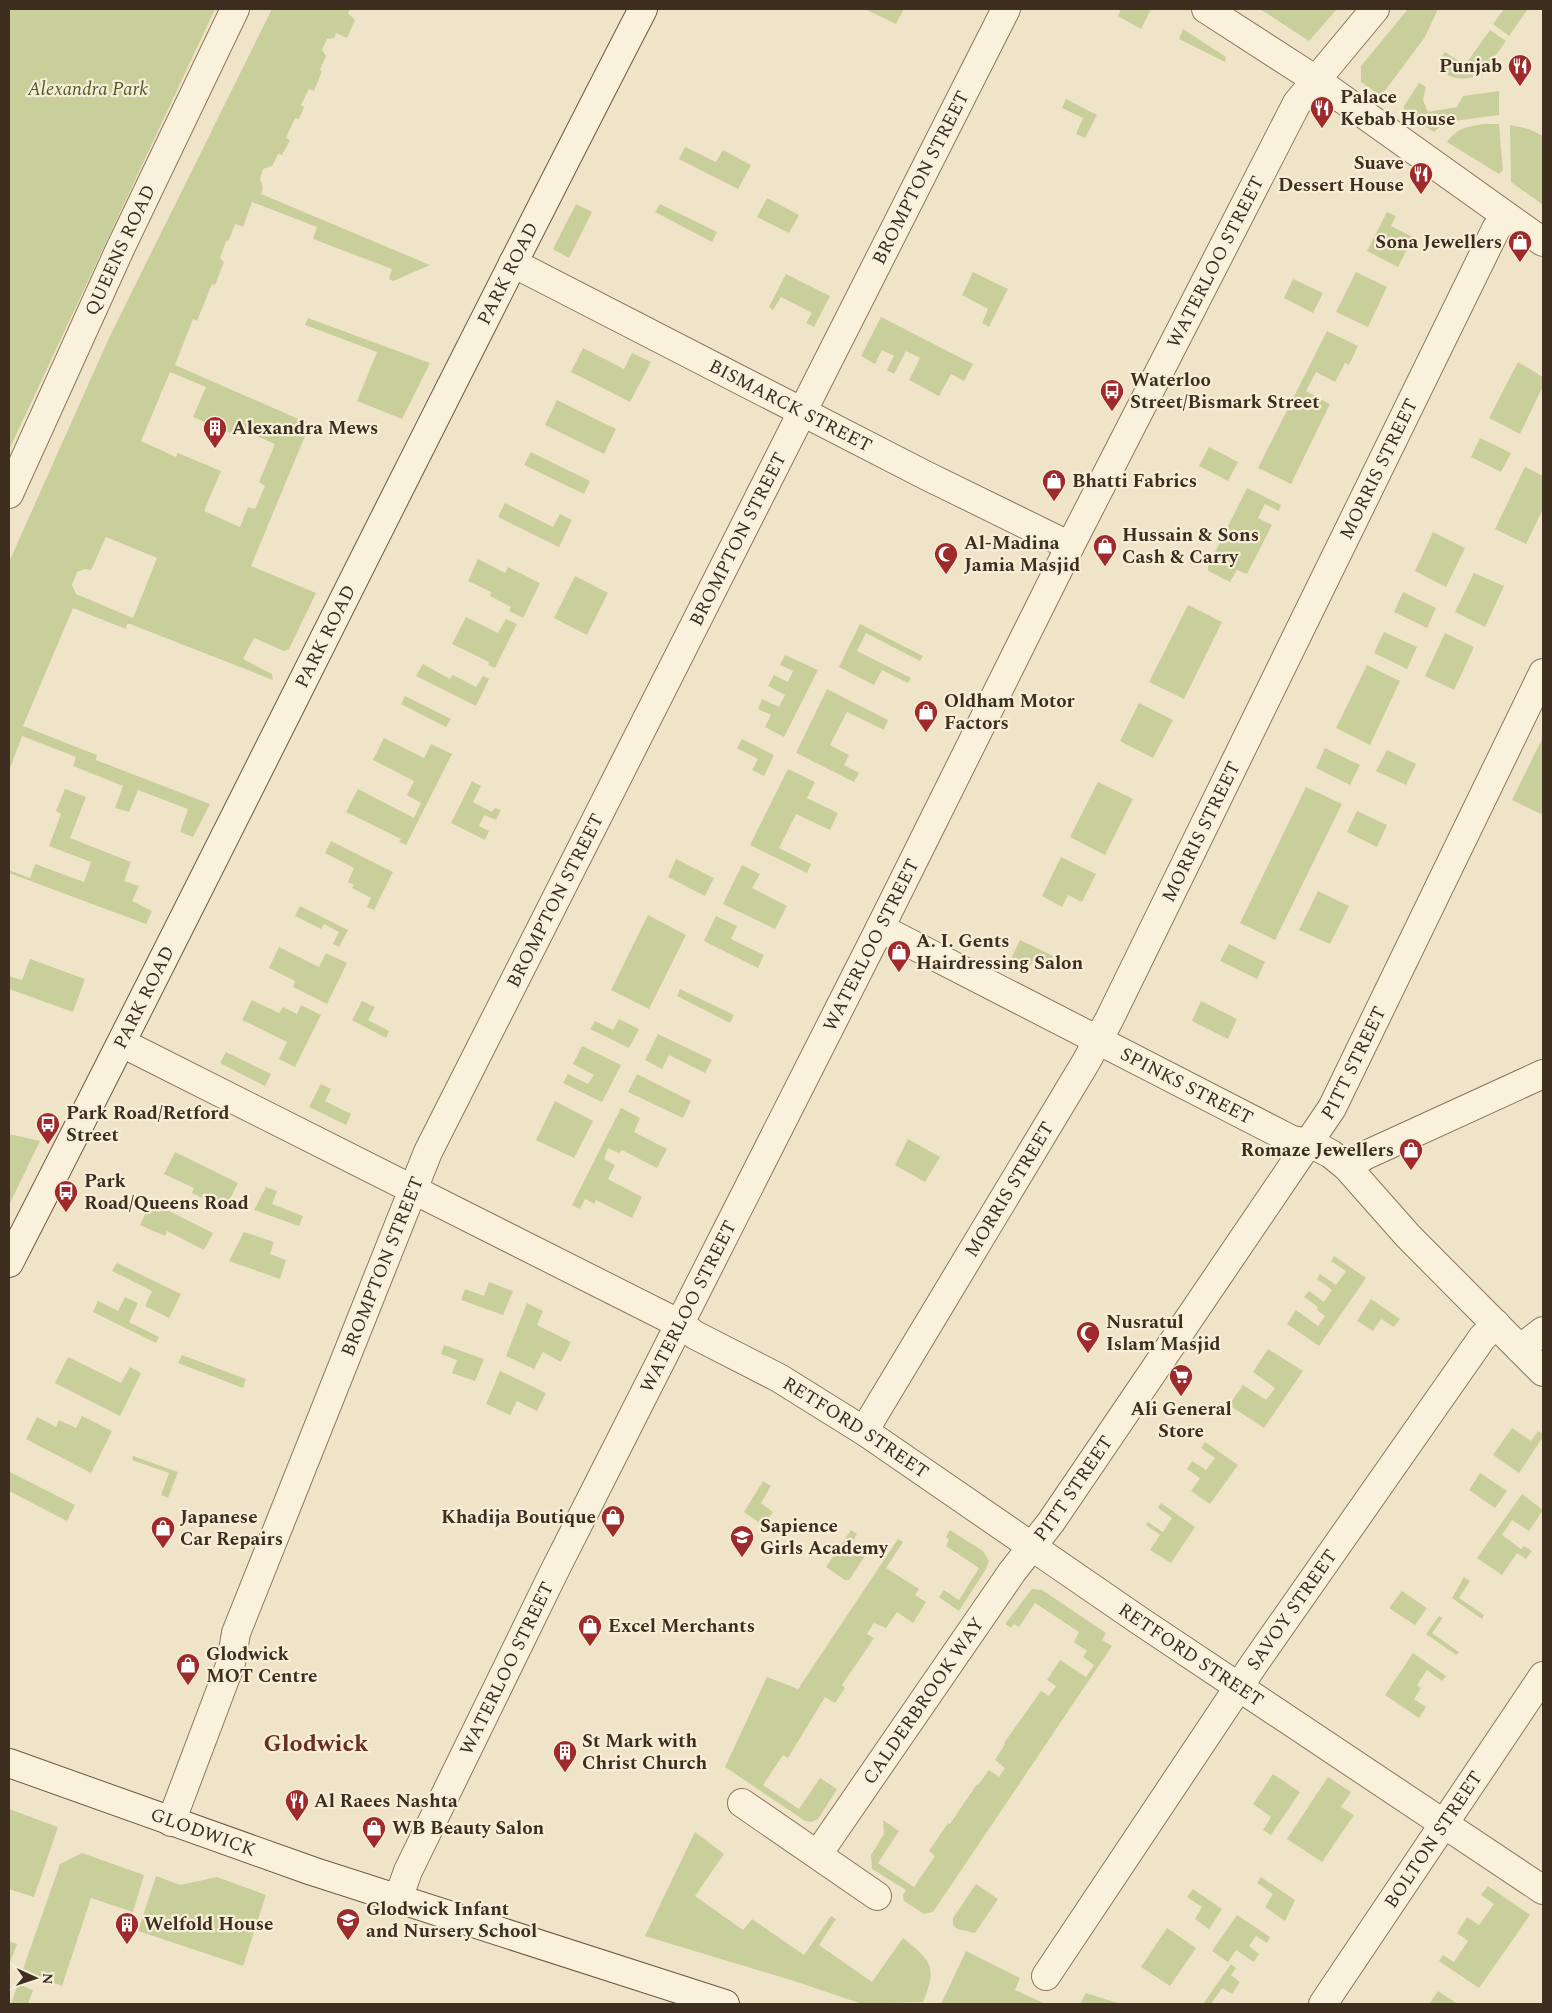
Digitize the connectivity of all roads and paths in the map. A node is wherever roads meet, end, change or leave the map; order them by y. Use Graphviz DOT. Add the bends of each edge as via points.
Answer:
graph roads {
  1 [pos="236,9"];
  2 [pos="643,9"];
  3 [pos="1006,9"];
  4 [pos="1206,9"];
  5 [pos="1375,9"];
  6 [pos="1316,80"];
  7 [pos="1506,216"];
  8 [pos="1543,242"];
  9 [pos="513,263"];
  10 [pos="802,410"];
  11 [pos="9,494"];
  12 [pos="1070,546"];
  13 [pos="1543,673"];
  14 [pos="880,928"];
  15 [pos="1097,1041"];
  16 [pos="122,1043"];
  17 [pos="1543,1074"];
  18 [pos="1310,1143"];
  19 [pos="1347,1167"];
  20 [pos="411,1189"];
  21 [pos="9,1263"];
  22 [pos="680,1324"];
  23 [pos="1496,1324"];
  24 [pos="1543,1331"];
  25 [pos="1520,1349"];
  26 [pos="1543,1372"];
  27 [pos="864,1431"];
  28 [pos="1031,1547"];
  29 [pos="1543,1676"];
  30 [pos="1239,1686"];
  31 [pos="9,1762"];
  32 [pos="742,1802"];
  33 [pos="171,1822"];
  34 [pos="1444,1824"];
  35 [pos="818,1854"];
  36 [pos="1543,1890"];
  37 [pos="877,1896"];
  38 [pos="398,1900"];
  39 [pos="1046,1976"];
  40 [pos="725,2004"];
  41 [pos="1323,2004"];
  1 -- 11 [label="street, QUEENS ROAD" via="112,267"];
  2 -- 9 [label="street, PARK ROAD"];
  3 -- 10 [label="street, BROMPTON STREET"];
  4 -- 6 [label="street"];
  5 -- 6 [label="street, WATERLOO STREET"];
  6 -- 7 [label="street"];
  6 -- 12 [label="street, WATERLOO STREET" via="1297,103"];
  7 -- 8 [label="street"];
  7 -- 15 [label="street, MORRIS STREET" via="1496,229"];
  9 -- 10 [label="street, BISMARCK STREET"];
  9 -- 16 [label="street, PARK ROAD"];
  10 -- 12 [label="street, BISMARCK STREET"];
  10 -- 20 [label="street, BROMPTON STREET"];
  12 -- 14 [label="street, WATERLOO STREET"];
  13 -- 18 [label="street, PITT STREET" via="1332,1108"];
  14 -- 15 [label="street, SPINKS STREET"];
  14 -- 22 [label="street, WATERLOO STREET"];
  15 -- 18 [label="street, SPINKS STREET" via="1292,1140"];
  15 -- 27 [label="street, MORRIS STREET"];
  16 -- 20 [label="street, RETFORD STREET"];
  16 -- 21 [label="street, PARK ROAD"];
  17 -- 19 [label="street" via="1366,1155"];
  18 -- 19 [label="street, SPINKS STREET"];
  18 -- 28 [label="street, PITT STREET"];
  19 -- 23 [label="street, SPINKS STREET" via="1408,1236"];
  20 -- 22 [label="street, RETFORD STREET"];
  20 -- 33 [label="street, BROMPTON STREET" via="236,1633 231,1663"];
  22 -- 27 [label="street, RETFORD STREET" via="779,1378"];
  22 -- 38 [label="street, WATERLOO STREET" via="554,1572 408,1871"];
  23 -- 25 [label="street, SPINKS STREET"];
  23 -- 30 [label="street, SAVOY STREET" via="1482,1338"];
  24 -- 25 [label="street"];
  25 -- 26 [label="street, SPINKS STREET"];
  27 -- 28 [label="street, RETFORD STREET"];
  28 -- 30 [label="street, RETFORD STREET"];
  28 -- 35 [label="street, CALDERBROOK WAY"];
  29 -- 34 [label="street, BOLTON STREET"];
  30 -- 34 [label="street, RETFORD STREET"];
  30 -- 39 [label="street, SAVOY STREET"];
  31 -- 33 [label="street, GLODWICK"];
  32 -- 35 [label="street"];
  33 -- 38 [label="street, GLODWICK"];
  34 -- 36 [label="street, RETFORD STREET"];
  34 -- 41 [label="street, BOLTON STREET"];
  35 -- 37 [label="street"];
  38 -- 40 [label="street, GLODWICK"];
}
